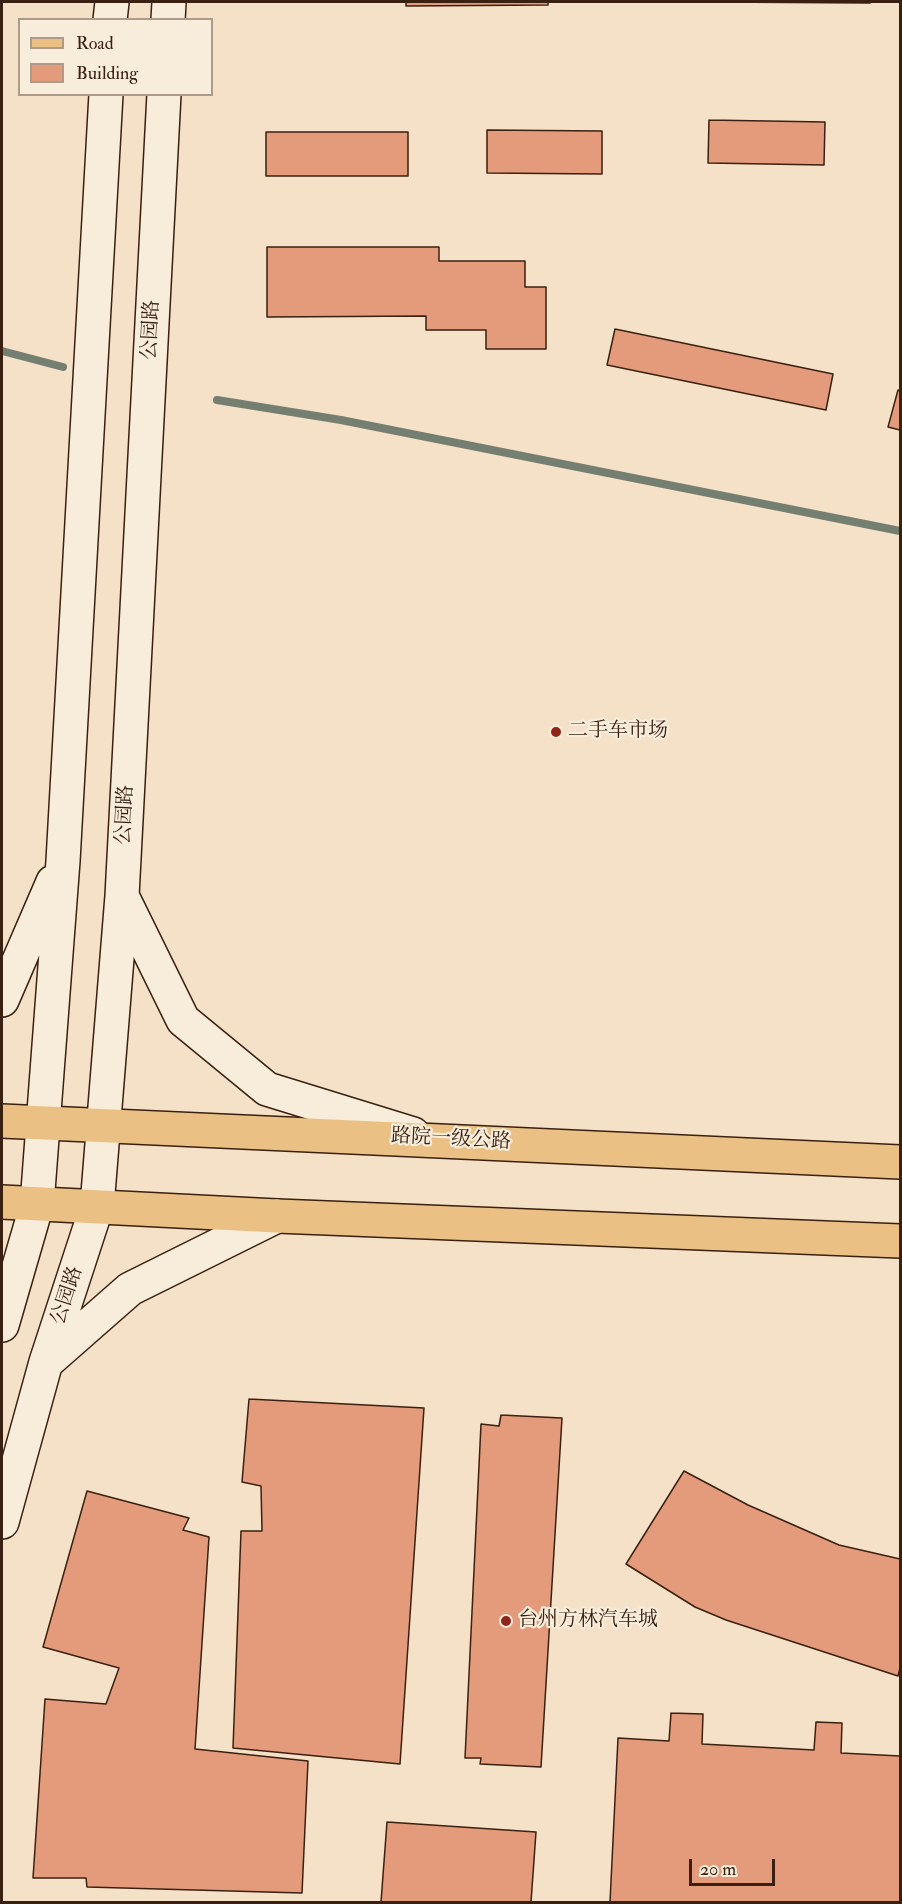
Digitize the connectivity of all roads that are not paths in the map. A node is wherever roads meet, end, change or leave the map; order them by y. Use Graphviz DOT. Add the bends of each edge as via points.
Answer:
graph roads {
  1 [pos="111,2"];
  2 [pos="169,2"];
  3 [pos="111,18"];
  4 [pos="168,18"];
  5 [pos="106,96"];
  6 [pos="164,96"];
  7 [pos="63,861"];
  8 [pos="122,896"];
  9 [pos="2,999"];
  10 [pos="2,1121"];
  11 [pos="43,1123"];
  12 [pos="104,1125"];
  13 [pos="429,1139"];
  14 [pos="900,1162"];
  15 [pos="2,1202"];
  16 [pos="37,1204"];
  17 [pos="97,1206"];
  18 [pos="277,1216"];
  19 [pos="900,1241"];
  20 [pos="2,1325"];
  21 [pos="46,1362"];
  22 [pos="2,1522"];
  1 -- 3 [label="main road"];
  2 -- 4 [label="main road"];
  5 -- 7 [label="main road"];
  6 -- 8 [label="main road, 公园路"];
  7 -- 9 [label="main road"];
  7 -- 11 [label="main road"];
  8 -- 12 [label="main road, 公园路"];
  8 -- 13 [label="main road" via="183,1020 267,1089"];
  10 -- 11 [label="main road, 路院一级公路"];
  11 -- 12 [label="main road, 路院一级公路"];
  11 -- 16 [label="main road"];
  12 -- 13 [label="main road, 路院一级公路"];
  12 -- 17 [label="main road, 公园路"];
  13 -- 14 [label="main road, 路院一级公路"];
  15 -- 16 [label="main road"];
  16 -- 17 [label="main road"];
  16 -- 20 [label="main road"];
  17 -- 18 [label="main road"];
  17 -- 21 [label="main road, 公园路"];
  18 -- 19 [label="main road"];
  18 -- 21 [label="main road" via="129,1289"];
  21 -- 22 [label="main road, 公园路"];
}
